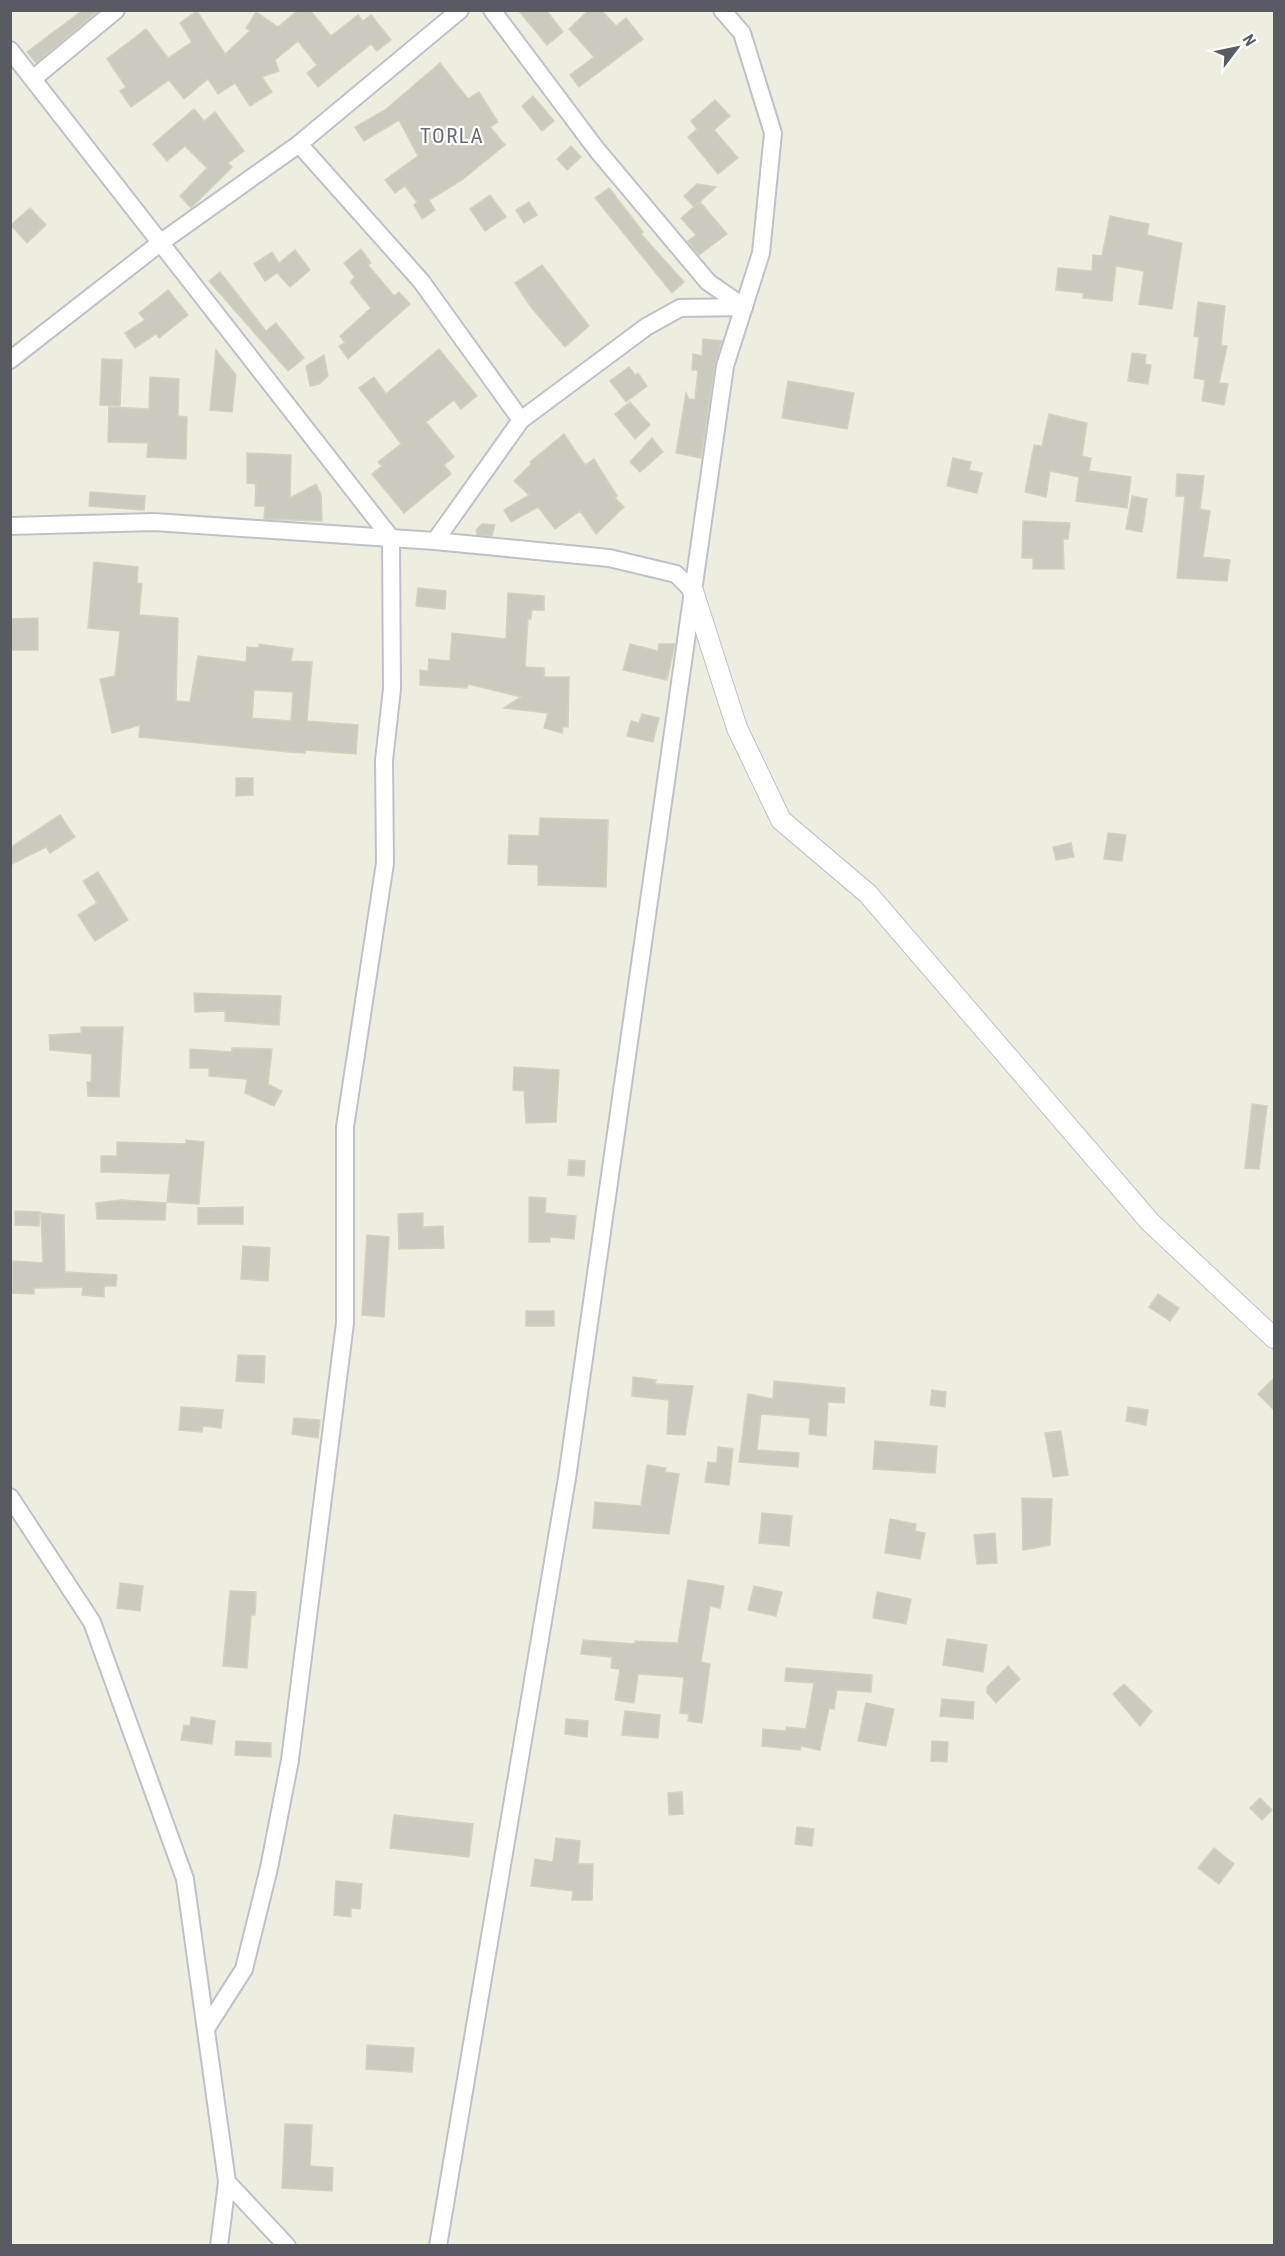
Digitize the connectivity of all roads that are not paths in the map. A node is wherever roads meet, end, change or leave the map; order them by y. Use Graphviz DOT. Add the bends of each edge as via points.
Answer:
graph roads {
  1 [pos="116,10"];
  2 [pos="460,10"];
  3 [pos="492,10"];
  4 [pos="722,10"];
  5 [pos="10,50"];
  6 [pos="34,78"];
  7 [pos="299,144"];
  8 [pos="160,243"];
  9 [pos="744,307"];
  10 [pos="10,360"];
  11 [pos="521,420"];
  12 [pos="10,526"];
  13 [pos="391,538"];
  14 [pos="435,541"];
  15 [pos="693,591"];
  16 [pos="1275,1338"];
  17 [pos="10,1497"];
  18 [pos="207,2027"];
  19 [pos="227,2182"];
  20 [pos="219,2246"];
  21 [pos="287,2246"];
  22 [pos="438,2246"];
  1 -- 6 [label="street"];
  2 -- 7 [label="street"];
  3 -- 9 [label="street" via="597,150 708,282"];
  4 -- 9 [label="street" via="742,33 773,133 761,253"];
  5 -- 6 [label="street"];
  6 -- 8 [label="street"];
  7 -- 8 [label="street"];
  7 -- 11 [label="street" via="421,281"];
  8 -- 10 [label="street"];
  8 -- 13 [label="street"];
  9 -- 11 [label="street" via="680,308 646,327"];
  9 -- 15 [label="street" via="725,366"];
  11 -- 14 [label="street"];
  12 -- 13 [label="street" via="154,522"];
  13 -- 14 [label="street"];
  13 -- 18 [label="street" via="392,689 384,760 385,863 345,1127 345,1323 290,1760 269,1868 244,1969"];
  14 -- 15 [label="street" via="609,558 676,574"];
  15 -- 16 [label="street" via="737,728 781,820 868,894 1150,1222"];
  15 -- 22 [label="street" via="567,1478"];
  17 -- 18 [label="street" via="92,1623 185,1879"];
  18 -- 19 [label="street"];
  19 -- 20 [label="street"];
  19 -- 21 [label="street"];
}
